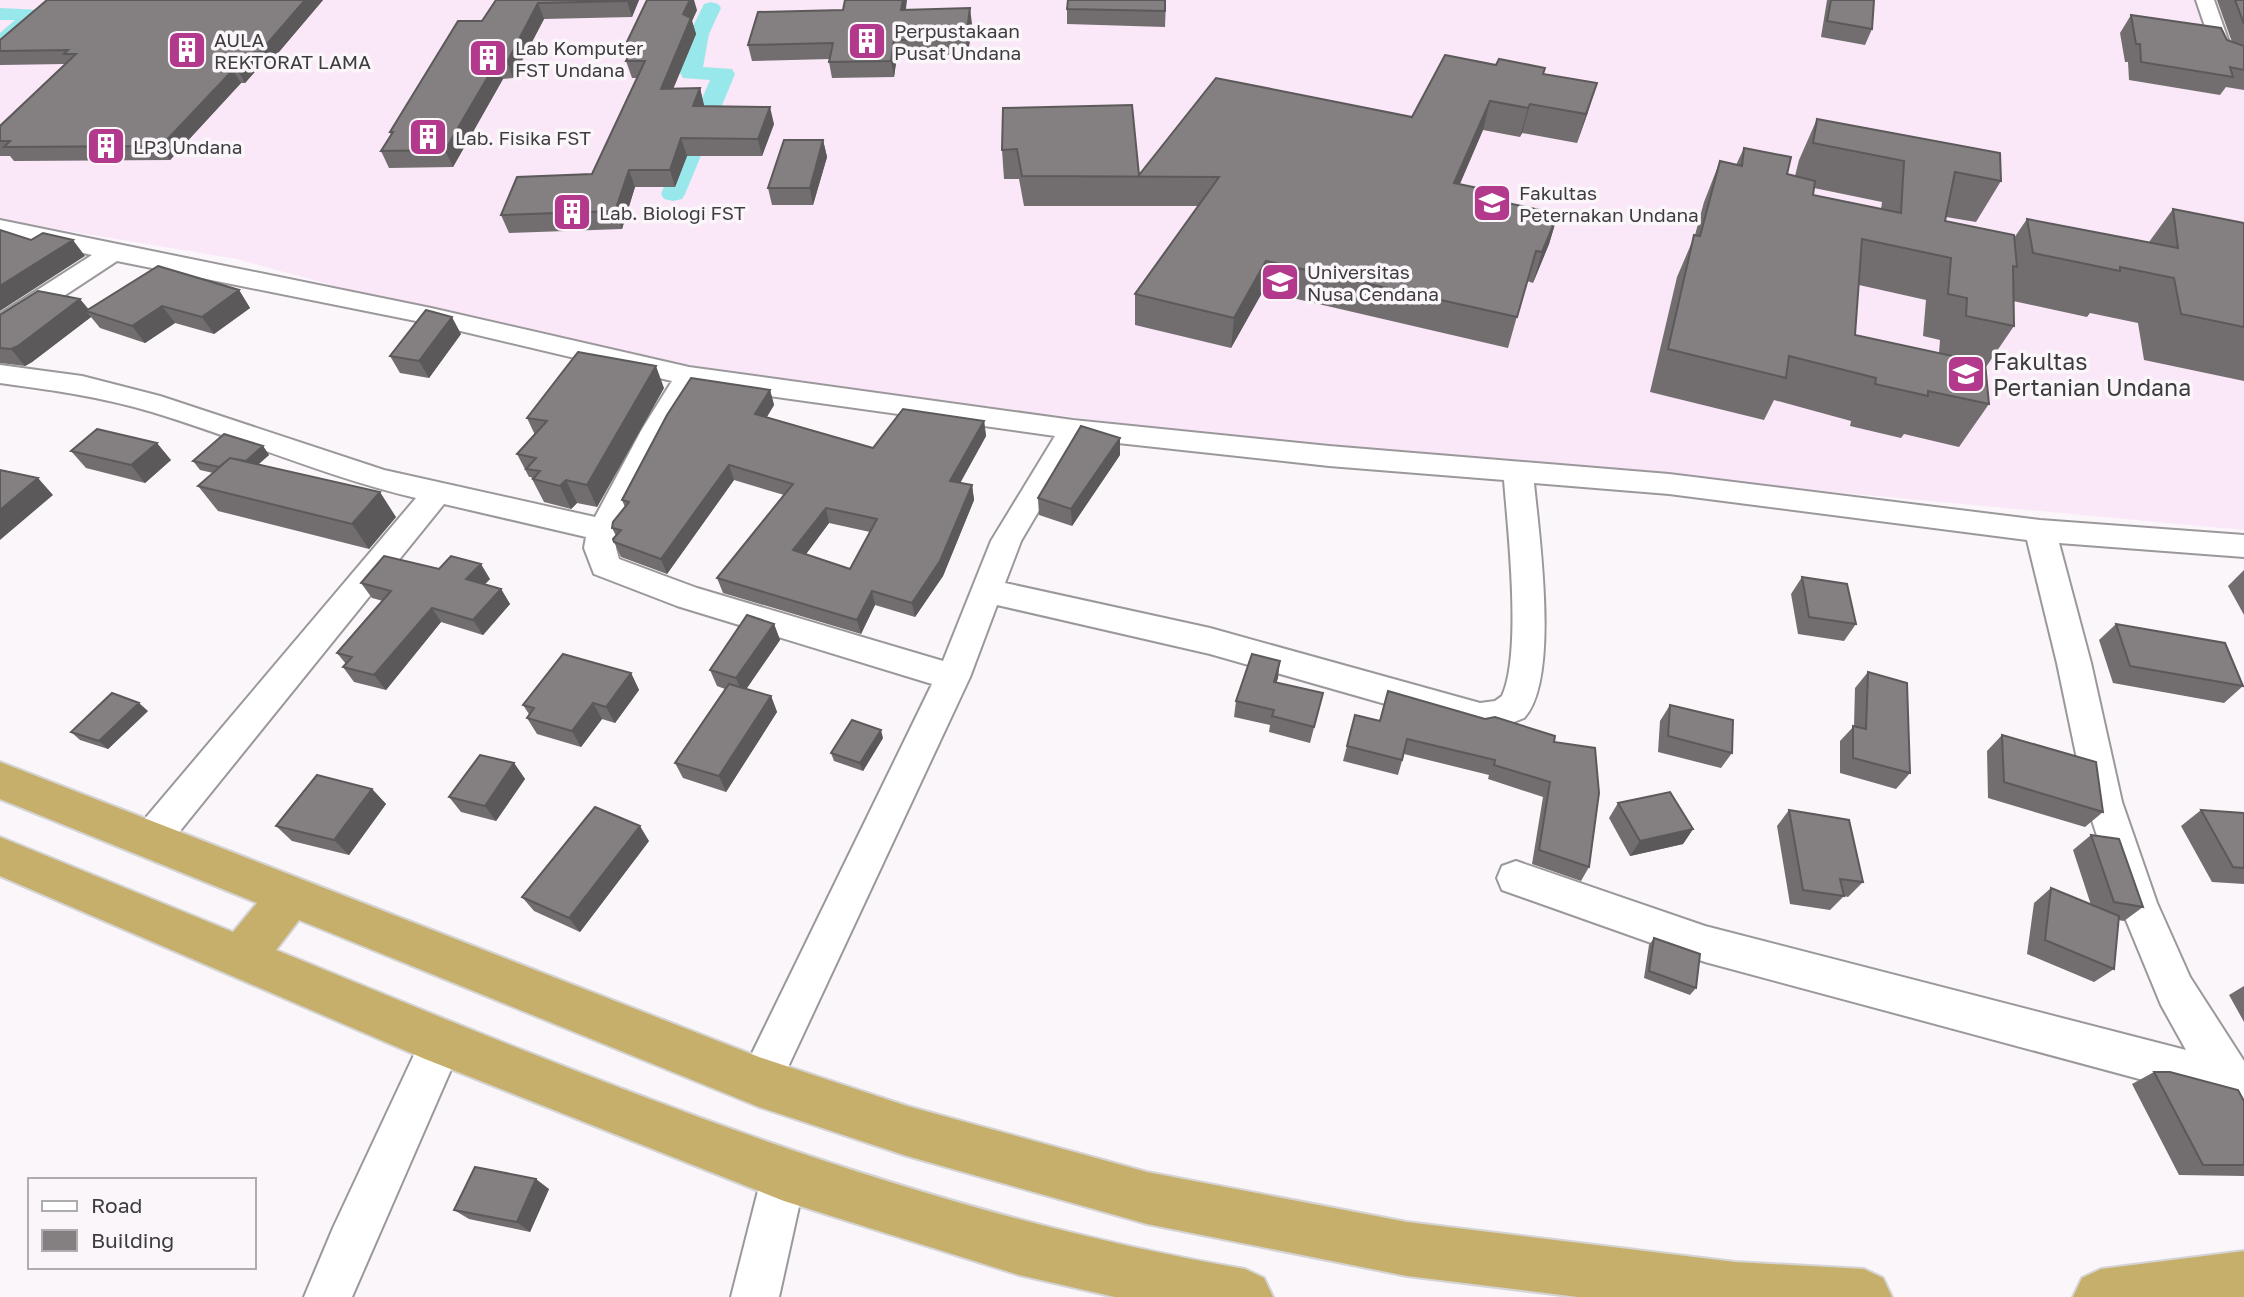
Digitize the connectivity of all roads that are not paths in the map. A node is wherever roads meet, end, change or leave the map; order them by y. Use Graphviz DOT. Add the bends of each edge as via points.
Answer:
graph roads {
  1 [pos="2205,0"];
  2 [pos="2244,60"];
  3 [pos="0,227"];
  4 [pos="112,253"];
  5 [pos="0,326"];
  6 [pos="0,374"];
  7 [pos="689,376"];
  8 [pos="1073,429"];
  9 [pos="1518,472"];
  10 [pos="437,493"];
  11 [pos="603,530"];
  12 [pos="2040,531"];
  13 [pos="2244,546"];
  14 [pos="986,591"];
  15 [pos="953,677"];
  16 [pos="0,780"];
  17 [pos="150,840"];
  18 [pos="0,856"];
  19 [pos="1516,878"];
  20 [pos="291,897"];
  21 [pos="242,956"];
  22 [pos="442,1042"];
  23 [pos="759,1082"];
  24 [pos="2238,1090"];
  25 [pos="784,1175"];
  26 [pos="2244,1278"];
  27 [pos="328,1297"];
  28 [pos="755,1297"];
  29 [pos="1245,1297"];
  30 [pos="1864,1297"];
  31 [pos="2101,1297"];
  1 -- 2 [label="street" via="2222,52"];
  3 -- 4 [label="street"];
  4 -- 5 [label="street"];
  4 -- 7 [label="street" via="430,316"];
  6 -- 10 [label="street" via="82,386 160,405 379,479"];
  7 -- 8 [label="street"];
  7 -- 11 [label="street"];
  8 -- 9 [label="street"];
  8 -- 14 [label="street" via="1006,541"];
  9 -- 12 [label="street" via="1669,485"];
  9 -- 14 [label="street" via="1527,670 1515,705 1499,714 1480,717 1210,640"];
  10 -- 11 [label="street"];
  10 -- 17 [label="street"];
  11 -- 15 [label="street" via="602,559 613,569 688,597"];
  12 -- 13 [label="street"];
  12 -- 24 [label="street" via="2104,802 2138,903 2175,991"];
  14 -- 15 [label="street"];
  15 -- 23 [label="street"];
  16 -- 17 [label="highway"];
  17 -- 20 [label="highway"];
  18 -- 21 [label="highway"];
  19 -- 24 [label="street" via="1705,944"];
  20 -- 21 [label="highway"];
  20 -- 23 [label="highway"];
  21 -- 22 [label="highway"];
  22 -- 25 [label="highway"];
  22 -- 27 [label="street"];
  23 -- 30 [label="highway" via="907,1131 1147,1198 1379,1244 1735,1289"];
  25 -- 28 [label="street"];
  25 -- 29 [label="highway" via="1019,1248"];
  26 -- 31 [label="highway"];
}
